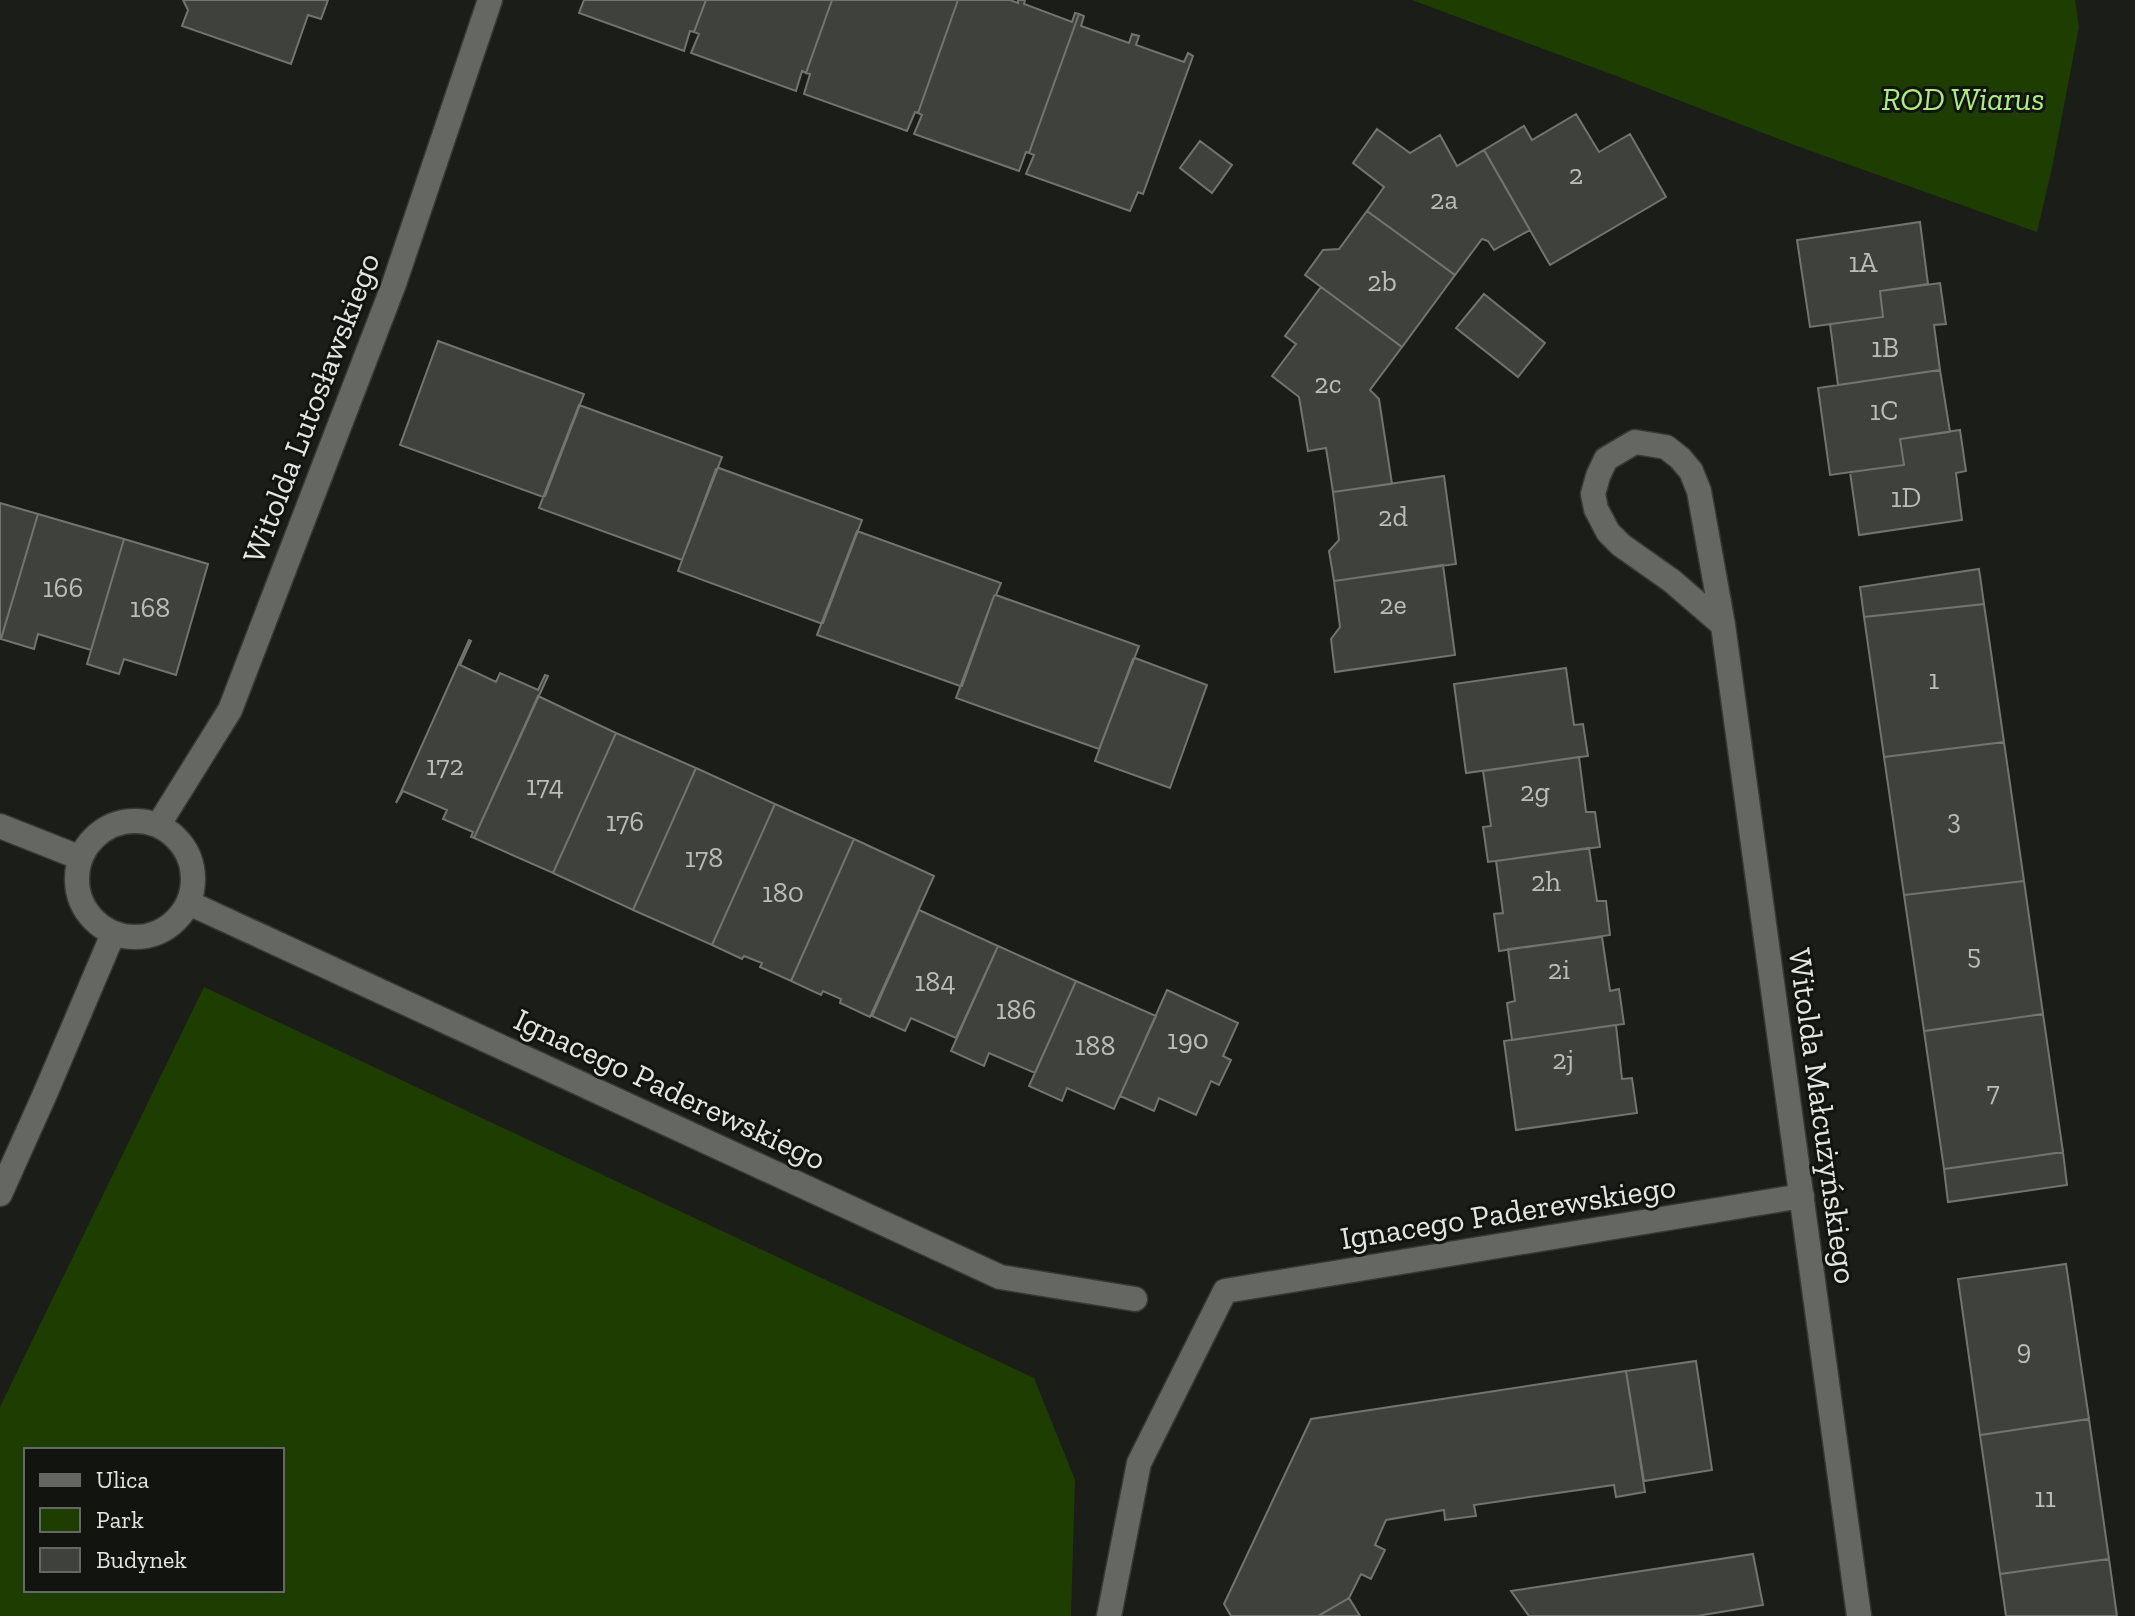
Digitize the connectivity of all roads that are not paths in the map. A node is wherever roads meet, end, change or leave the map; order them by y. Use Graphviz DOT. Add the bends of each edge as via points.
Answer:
graph roads {
  1 [pos="490,0"];
  2 [pos="1723,625"];
  3 [pos="159,824"];
  4 [pos="0,826"];
  5 [pos="81,858"];
  6 [pos="189,903"];
  7 [pos="113,934"];
  8 [pos="0,1194"];
  9 [pos="1802,1196"];
  10 [pos="1135,1299"];
  11 [pos="1109,1616"];
  12 [pos="1859,1616"];
  1 -- 3 [label="street, Witolda Lutosławskiego" via="394,284 230,710"];
  2 -- 2 [label="street, Witolda Małcużyńskiego" via="1608,532 1593,494 1606,459 1620,449 1635,442 1666,447 1691,471"];
  2 -- 9 [label="street, Witolda Małcużyńskiego"];
  3 -- 5 [label="street" via="121,821 104,829"];
  3 -- 6 [label="street" via="186,849 193,866"];
  4 -- 5 [label="street"];
  5 -- 7 [label="street" via="76,880 81,902 94,921"];
  6 -- 7 [label="street" via="166,930 148,937"];
  6 -- 10 [label="street, Ignacego Paderewskiego" via="1000,1277"];
  7 -- 8 [label="street"];
  9 -- 11 [label="street, Ignacego Paderewskiego" via="1225,1291 1139,1463"];
  9 -- 12 [label="street, Witolda Małcużyńskiego"];
}
